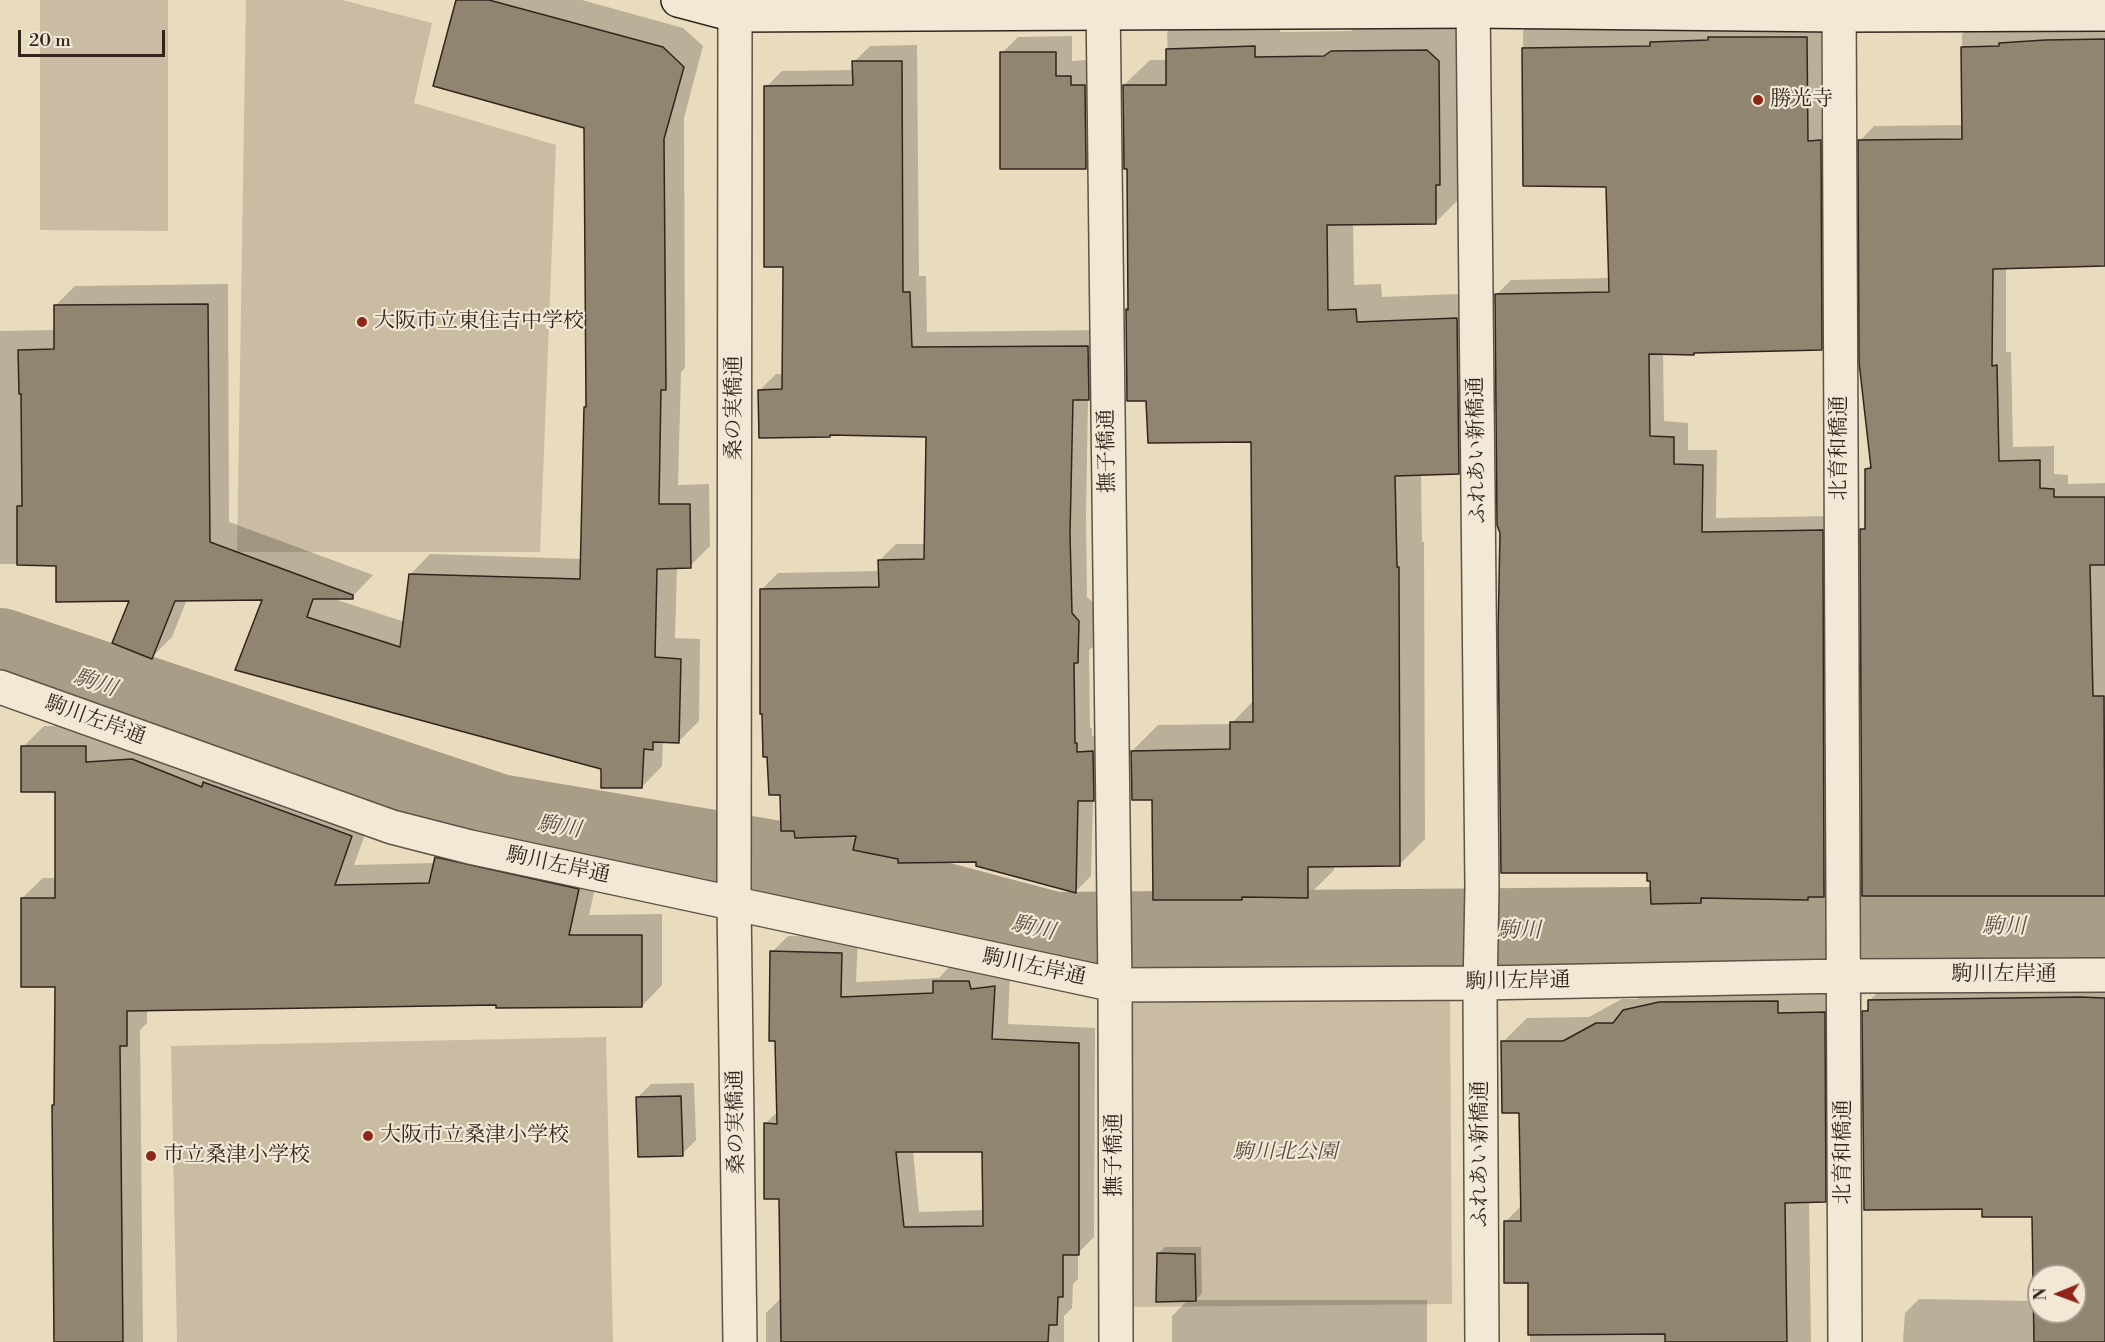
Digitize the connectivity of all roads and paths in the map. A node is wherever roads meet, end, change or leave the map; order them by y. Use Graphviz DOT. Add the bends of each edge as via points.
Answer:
graph roads {
  1 [pos="678,0"];
  2 [pos="1103,6"];
  3 [pos="1473,6"];
  4 [pos="735,8"];
  5 [pos="1839,8"];
  6 [pos="2105,14"];
  7 [pos="0,687"];
  8 [pos="734,895"];
  9 [pos="1843,969"];
  10 [pos="1480,974"];
  11 [pos="2105,975"];
  12 [pos="1115,976"];
  13 [pos="740,1342"];
  14 [pos="1116,1342"];
  15 [pos="1482,1342"];
  16 [pos="1845,1342"];
  1 -- 4 [label="street"];
  2 -- 3 [label="street"];
  2 -- 4 [label="street"];
  2 -- 12 [label="street, 撫子橋通"];
  3 -- 5 [label="street"];
  3 -- 10 [label="street, ふれあい新橋通"];
  4 -- 8 [label="street, 桑の実橋通"];
  5 -- 6 [label="street"];
  5 -- 9 [label="street, 北育和橋通"];
  7 -- 8 [label="street, 駒川左岸通" via="392,827 470,847"];
  8 -- 12 [label="street, 駒川左岸通"];
  8 -- 13 [label="street, 桑の実橋通"];
  9 -- 10 [label="street, 駒川左岸通"];
  9 -- 11 [label="street, 駒川左岸通"];
  9 -- 16 [label="street, 北育和橋通"];
  10 -- 12 [label="street, 駒川左岸通"];
  10 -- 15 [label="street, ふれあい新橋通"];
  12 -- 14 [label="street, 撫子橋通"];
}
